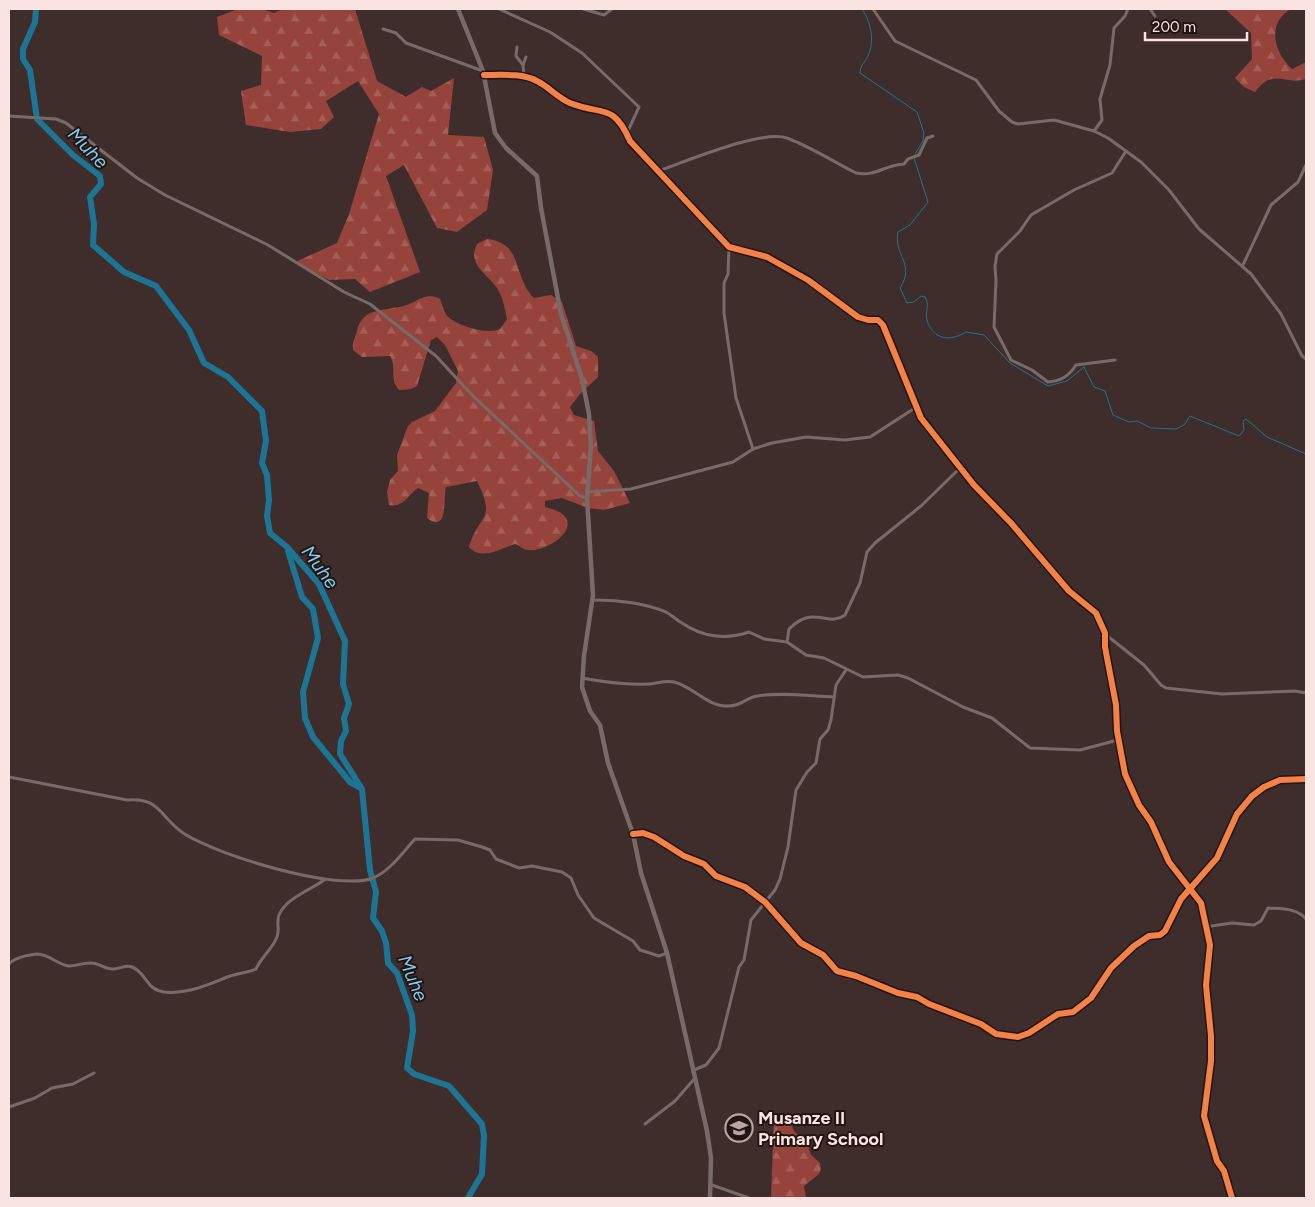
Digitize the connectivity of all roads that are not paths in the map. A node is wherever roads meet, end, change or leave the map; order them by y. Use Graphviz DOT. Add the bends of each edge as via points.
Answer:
graph roads {
  1 [pos="458,9"];
  2 [pos="499,9"];
  3 [pos="583,9"];
  4 [pos="612,9"];
  5 [pos="874,9"];
  6 [pos="1128,9"];
  7 [pos="1150,9"];
  8 [pos="1155,16"];
  9 [pos="383,29"];
  10 [pos="517,47"];
  11 [pos="526,57"];
  12 [pos="523,65"];
  13 [pos="484,73"];
  14 [pos="524,77"];
  15 [pos="9,116"];
  16 [pos="1094,131"];
  17 [pos="627,133"];
  18 [pos="933,136"];
  19 [pos="1126,151"];
  20 [pos="1306,165"];
  21 [pos="658,171"];
  22 [pos="729,247"];
  23 [pos="1243,265"];
  24 [pos="1306,359"];
  25 [pos="1115,360"];
  26 [pos="915,408"];
  27 [pos="754,449"];
  28 [pos="961,467"];
  29 [pos="587,492"];
  30 [pos="587,498"];
  31 [pos="593,600"];
  32 [pos="1105,633"];
  33 [pos="787,642"];
  34 [pos="846,670"];
  35 [pos="582,678"];
  36 [pos="1306,694"];
  37 [pos="834,697"];
  38 [pos="1118,740"];
  39 [pos="9,777"];
  40 [pos="1306,779"];
  41 [pos="633,834"];
  42 [pos="324,880"];
  43 [pos="1191,889"];
  44 [pos="765,902"];
  45 [pos="1306,919"];
  46 [pos="1205,927"];
  47 [pos="668,953"];
  48 [pos="9,964"];
  49 [pos="694,1070"];
  50 [pos="94,1073"];
  51 [pos="696,1078"];
  52 [pos="9,1107"];
  53 [pos="645,1124"];
  54 [pos="712,1185"];
  55 [pos="738,1196"];
  56 [pos="710,1198"];
  57 [pos="749,1198"];
  58 [pos="1232,1198"];
  1 -- 13 [label="main road"];
  2 -- 17 [label="street" via="561,39 582,53 621,92 638,103"];
  3 -- 4 [label="street" via="604,15"];
  5 -- 16 [label="street" via="895,41 976,80 999,111 1012,122 1054,120"];
  6 -- 16 [label="street" via="1114,28 1110,65 1100,95 1102,120"];
  7 -- 8 [label="street"];
  9 -- 13 [label="street" via="396,33 406,43"];
  10 -- 12 [label="street" via="516,56"];
  11 -- 12 [label="street"];
  12 -- 14 [label="street"];
  13 -- 14 [label="street"];
  13 -- 29 [label="main road" via="495,133 506,148 537,176 561,314 582,379 589,414 591,446"];
  14 -- 17 [label="street" via="537,81 571,103 611,113"];
  15 -- 30 [label="street" via="66,123 137,178 165,195 268,245 344,292 370,304 436,356 473,396 580,496"];
  16 -- 19 [label="street"];
  17 -- 21 [label="street" via="630,141"];
  18 -- 21 [label="street" via="927,138 919,155 904,164 886,166 869,174 856,173 786,138 773,136 731,145"];
  19 -- 23 [label="street" via="1169,190 1199,229"];
  19 -- 25 [label="street" via="1112,173 1074,190 1028,218 1020,231 1002,246 994,266 994,327 1016,364 1032,370 1048,382 1057,382 1076,365"];
  20 -- 23 [label="street" via="1298,182 1271,205"];
  21 -- 22 [label="street"];
  22 -- 26 [label="street" via="761,254 808,280 858,317 878,320 883,325"];
  22 -- 27 [label="street" via="724,313 736,398"];
  23 -- 24 [label="street" via="1281,314"];
  26 -- 27 [label="street" via="870,437 845,440 806,437"];
  26 -- 28 [label="street"];
  27 -- 29 [label="street" via="733,462 631,489"];
  28 -- 32 [label="street" via="974,486 1011,523 1069,591 1096,613"];
  28 -- 33 [label="street" via="867,552 860,583 845,615 834,620 806,618 789,629"];
  29 -- 30 [label="main road"];
  30 -- 31 [label="main road"];
  31 -- 33 [label="street" via="616,600 646,606 671,614 683,625 706,635 736,636 749,632 764,639"];
  31 -- 35 [label="main road"];
  32 -- 36 [label="street" via="1166,688 1222,694 1295,691"];
  32 -- 38 [label="street" via="1104,647 1114,691"];
  33 -- 34 [label="street" via="806,655 824,658"];
  34 -- 37 [label="street" via="836,685"];
  34 -- 38 [label="street" via="863,677 898,675 908,678 963,707 992,718 1030,748 1080,750"];
  35 -- 37 [label="street" via="648,684 672,681 724,706 746,703 754,696"];
  35 -- 41 [label="main road" via="584,698 600,725 608,763"];
  37 -- 44 [label="street" via="828,730 820,739 816,763 806,772 796,790 780,879"];
  38 -- 43 [label="street" via="1126,774 1139,804 1152,822 1170,862"];
  39 -- 42 [label="street" via="152,802 183,832 232,855"];
  40 -- 43 [label="street" via="1280,780 1252,796 1237,814 1217,858"];
  41 -- 44 [label="street" via="654,837 704,864 716,876 745,887"];
  41 -- 47 [label="main road" via="641,873"];
  42 -- 47 [label="street" via="373,878 383,873 415,840 458,840 490,850 496,859 519,868 532,866 562,872 571,878 578,896 594,918 633,941 640,950 658,956"];
  42 -- 48 [label="street" via="284,905 278,918 280,929 277,938 256,969 207,985 165,992 153,989 130,966 112,970 94,963 70,966 35,954"];
  43 -- 44 [label="street" via="1181,899 1166,930 1134,946 1111,968 1091,998 1073,1012 1058,1014 1018,1037 996,1034 981,1024 917,997 837,971 823,955 801,942"];
  43 -- 46 [label="street" via="1201,903"];
  44 -- 49 [label="street" via="751,920 744,960 739,967 719,1048 706,1065"];
  45 -- 46 [label="street" via="1300,913 1268,908 1254,925 1232,922"];
  46 -- 58 [label="street" via="1210,946 1206,985 1212,1036 1204,1116"];
  47 -- 49 [label="main road"];
  49 -- 51 [label="main road"];
  50 -- 52 [label="street"];
  51 -- 53 [label="street" via="675,1101"];
  51 -- 54 [label="main road" via="707,1131"];
  54 -- 55 [label="street"];
  54 -- 56 [label="main road"];
  55 -- 57 [label="street"];
}
